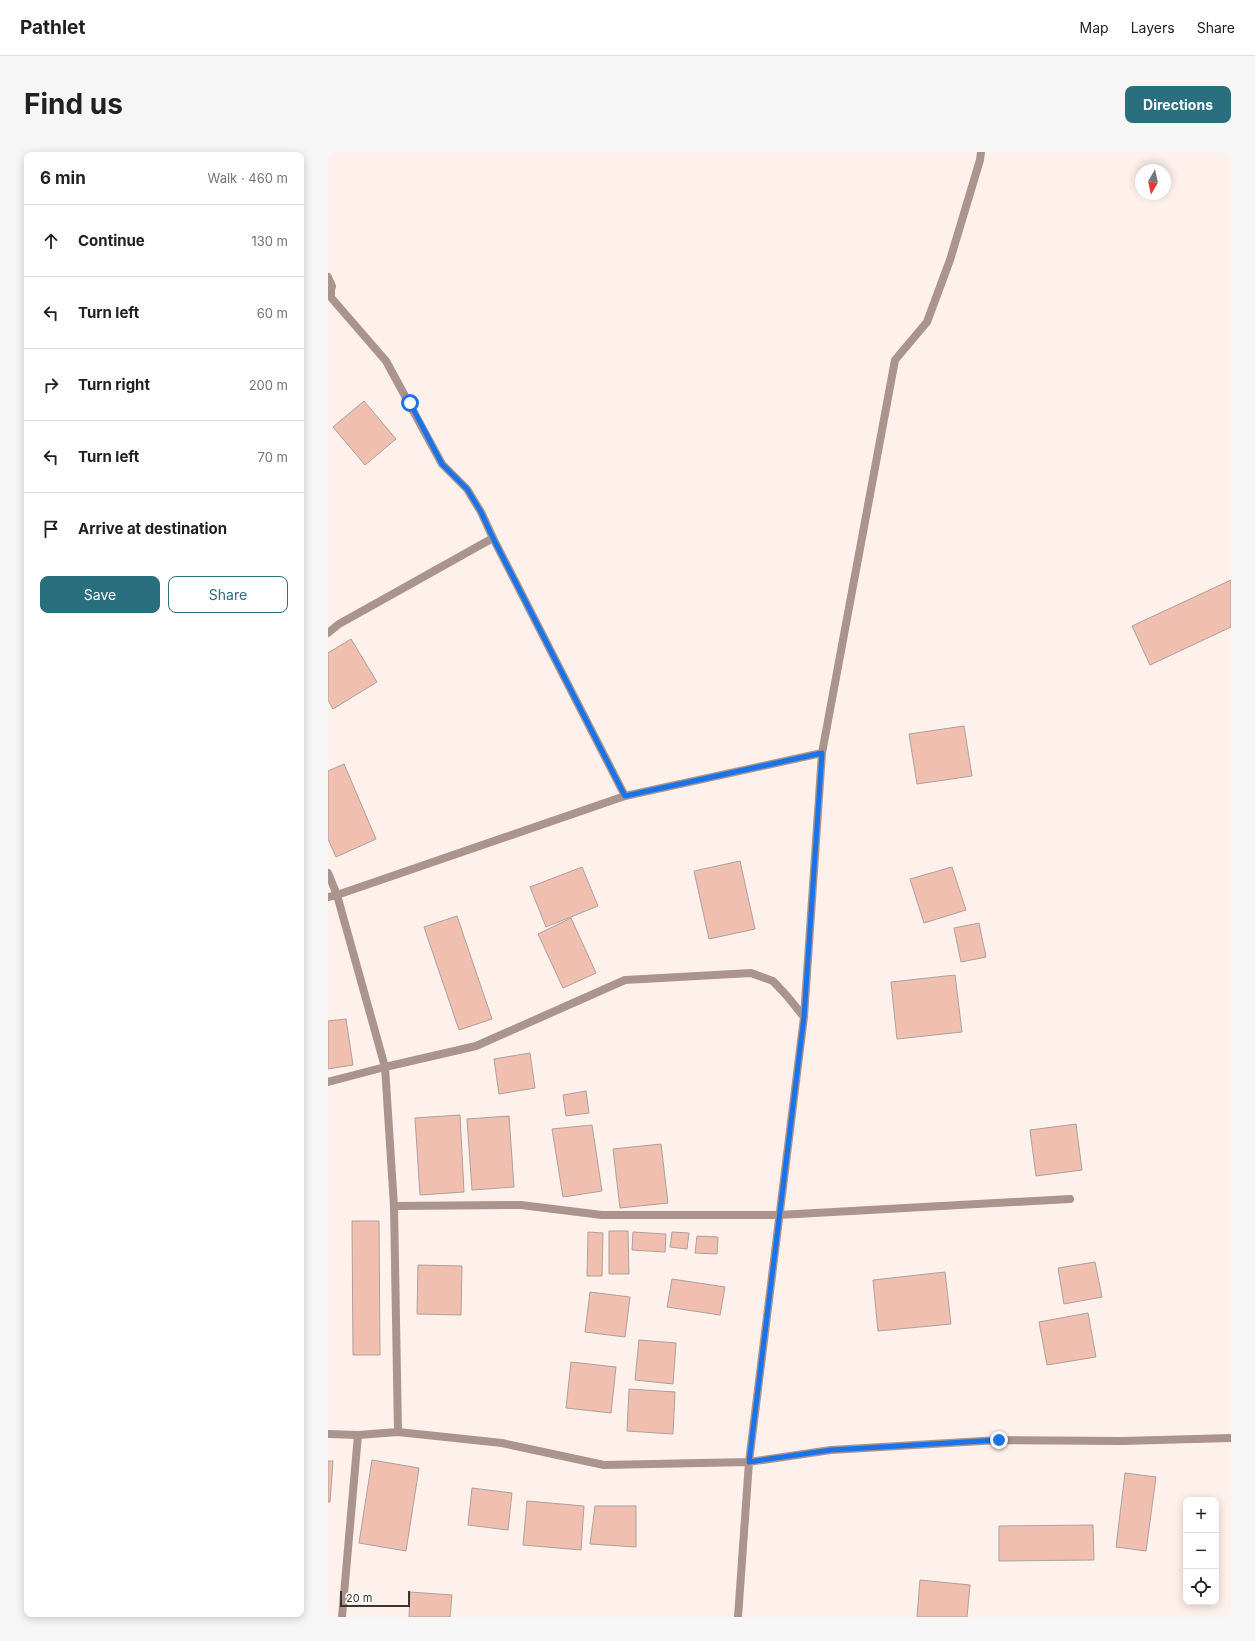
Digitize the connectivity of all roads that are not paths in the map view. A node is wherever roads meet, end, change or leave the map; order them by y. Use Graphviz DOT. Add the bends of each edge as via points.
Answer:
graph roads {
  1 [pos="981,152"];
  2 [pos="328,277"];
  3 [pos="330,295"];
  4 [pos="493,538"];
  5 [pos="328,633"];
  6 [pos="822,753"];
  7 [pos="625,796"];
  8 [pos="328,873"];
  9 [pos="337,895"];
  10 [pos="328,897"];
  11 [pos="804,1017"];
  12 [pos="385,1066"];
  13 [pos="328,1082"];
  14 [pos="1070,1199"];
  15 [pos="394,1206"];
  16 [pos="779,1215"];
  17 [pos="398,1432"];
  18 [pos="328,1434"];
  19 [pos="358,1435"];
  20 [pos="1231,1438"];
  21 [pos="749,1462"];
  22 [pos="342,1617"];
  23 [pos="738,1617"];
  1 -- 6 [label="street" via="950,260 927,322 895,360"];
  2 -- 3 [label="street" via="332,286"];
  3 -- 4 [label="street" via="386,361 442,464 467,489"];
  4 -- 5 [label="street" via="339,624"];
  4 -- 7 [label="street"];
  6 -- 7 [label="street"];
  6 -- 11 [label="street"];
  7 -- 9 [label="street"];
  8 -- 9 [label="street"];
  9 -- 10 [label="street"];
  9 -- 12 [label="street"];
  11 -- 12 [label="street" via="773,981 751,973 625,980 476,1046"];
  11 -- 16 [label="street"];
  12 -- 13 [label="street"];
  12 -- 15 [label="street"];
  14 -- 16 [label="street"];
  15 -- 16 [label="street" via="521,1205 602,1214"];
  15 -- 17 [label="street"];
  16 -- 21 [label="street"];
  17 -- 19 [label="street"];
  17 -- 21 [label="street" via="502,1442 604,1465"];
  18 -- 19 [label="street"];
  19 -- 22 [label="street"];
  20 -- 21 [label="street" via="1122,1441 999,1440 831,1450"];
  21 -- 23 [label="street"];
}
